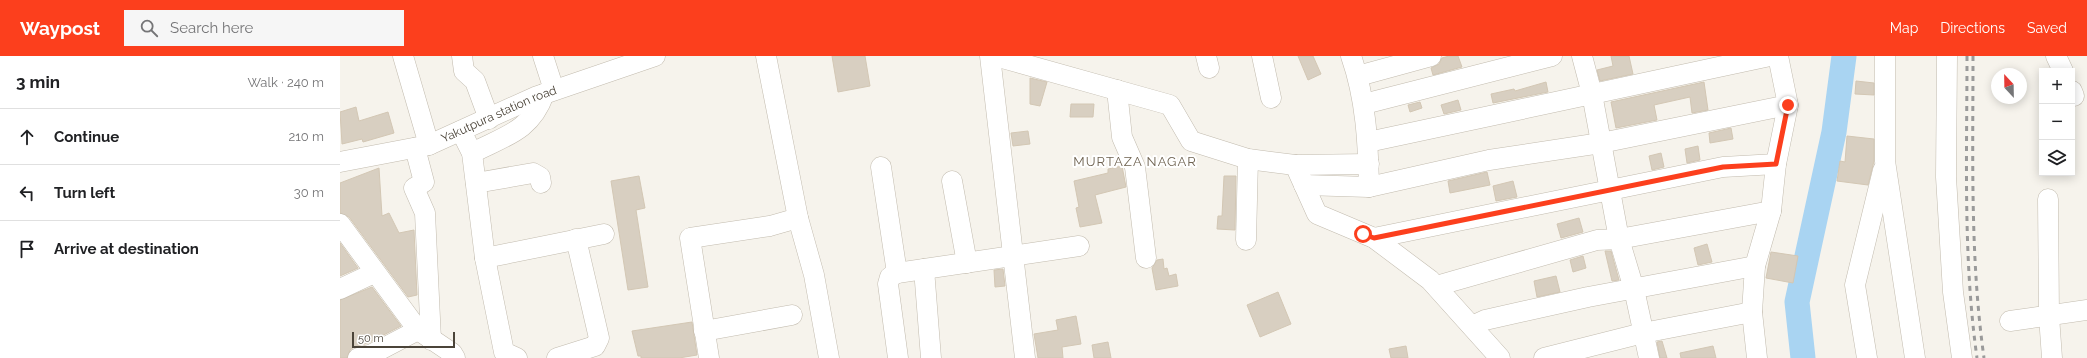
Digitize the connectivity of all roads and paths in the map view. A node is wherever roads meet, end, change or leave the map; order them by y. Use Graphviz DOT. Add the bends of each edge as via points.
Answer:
graph roads {
  1 [pos="403,56"];
  2 [pos="462,56"];
  3 [pos="543,56"];
  4 [pos="655,56"];
  5 [pos="766,56"];
  6 [pos="990,56"];
  7 [pos="995,56"];
  8 [pos="1262,56"];
  9 [pos="1351,56"];
  10 [pos="1431,56"];
  11 [pos="1552,56"];
  12 [pos="1582,56"];
  13 [pos="1770,56"];
  14 [pos="1778,56"];
  15 [pos="1885,56"];
  16 [pos="1947,56"];
  17 [pos="2056,56"];
  18 [pos="2062,68"];
  19 [pos="1358,76"];
  20 [pos="1117,90"];
  21 [pos="549,92"];
  22 [pos="1592,94"];
  23 [pos="1271,98"];
  24 [pos="1364,104"];
  25 [pos="1788,105"];
  26 [pos="489,119"];
  27 [pos="461,130"];
  28 [pos="1368,142"];
  29 [pos="1601,143"];
  30 [pos="422,146"];
  31 [pos="472,152"];
  32 [pos="1248,159"];
  33 [pos="1885,161"];
  34 [pos="340,162"];
  35 [pos="1368,164"];
  36 [pos="1776,164"];
  37 [pos="1295,165"];
  38 [pos="881,167"];
  39 [pos="952,182"];
  40 [pos="476,183"];
  41 [pos="541,183"];
  42 [pos="1304,186"];
  43 [pos="1369,187"];
  44 [pos="1608,190"];
  45 [pos="2048,199"];
  46 [pos="1771,211"];
  47 [pos="798,218"];
  48 [pos="340,224"];
  49 [pos="604,234"];
  50 [pos="1374,238"];
  51 [pos="1619,239"];
  52 [pos="576,240"];
  53 [pos="1246,240"];
  54 [pos="1079,246"];
  55 [pos="1014,256"];
  56 [pos="485,258"];
  57 [pos="1146,258"];
  58 [pos="967,263"];
  59 [pos="1756,266"];
  60 [pos="924,269"];
  61 [pos="897,272"];
  62 [pos="374,273"];
  63 [pos="1436,286"];
  64 [pos="340,289"];
  65 [pos="1634,289"];
  66 [pos="2087,310"];
  67 [pos="1752,312"];
  68 [pos="792,315"];
  69 [pos="2049,316"];
  70 [pos="2010,321"];
  71 [pos="1472,326"];
  72 [pos="704,331"];
  73 [pos="1643,333"];
  74 [pos="424,335"];
  75 [pos="452,356"];
  76 [pos="368,357"];
  77 [pos="567,357"];
  78 [pos="516,358"];
  79 [pos="709,358"];
  80 [pos="829,358"];
  81 [pos="898,358"];
  82 [pos="931,358"];
  83 [pos="1025,358"];
  84 [pos="1500,358"];
  85 [pos="1544,358"];
  86 [pos="1649,358"];
  87 [pos="1757,358"];
  88 [pos="1867,358"];
  89 [pos="1915,358"];
  90 [pos="1962,358"];
  91 [pos="2052,358"];
  1 -- 30 [label="street"];
  2 -- 26 [label="street" via="464,71 475,81"];
  3 -- 21 [label="street"];
  4 -- 21 [label="street, Yakutpura station road"];
  5 -- 47 [label="street"];
  6 -- 55 [label="street"];
  7 -- 20 [label="street"];
  8 -- 23 [label="street"];
  9 -- 19 [label="street"];
  10 -- 19 [label="street"];
  11 -- 24 [label="street"];
  12 -- 22 [label="street"];
  13 -- 22 [label="street"];
  14 -- 25 [label="street"];
  15 -- 33 [label="street"];
  16 -- 90 [label="street" via="1946,177 1953,292"];
  17 -- 18 [label="street"];
  19 -- 24 [label="street"];
  20 -- 32 [label="street" via="1170,105 1191,141"];
  20 -- 57 [label="street" via="1122,137 1135,166"];
  21 -- 26 [label="street, Yakutpura station road"];
  21 -- 31 [label="street" via="527,124"];
  22 -- 28 [label="street"];
  22 -- 29 [label="street"];
  24 -- 28 [label="street"];
  25 -- 29 [label="street"];
  25 -- 36 [label="street"];
  26 -- 27 [label="street, Yakutpura station road"];
  27 -- 30 [label="street, Yakutpura station road"];
  27 -- 31 [label="street"];
  28 -- 35 [label="street"];
  29 -- 43 [label="street" via="1489,160"];
  29 -- 44 [label="street"];
  30 -- 34 [label="street, Yakutpura station road"];
  30 -- 74 [label="street" via="424,182 414,188 425,213"];
  31 -- 40 [label="street"];
  32 -- 37 [label="street"];
  32 -- 53 [label="street"];
  33 -- 88 [label="street" via="1855,284"];
  33 -- 89 [label="street"];
  35 -- 37 [label="street"];
  35 -- 43 [label="street"];
  36 -- 44 [label="street" via="1723,167"];
  36 -- 46 [label="street"];
  37 -- 42 [label="street"];
  38 -- 61 [label="street"];
  39 -- 58 [label="street"];
  40 -- 41 [label="street" via="534,173 540,177"];
  40 -- 56 [label="street"];
  42 -- 43 [label="street"];
  42 -- 50 [label="street" via="1317,214"];
  44 -- 50 [label="street"];
  44 -- 51 [label="street"];
  45 -- 69 [label="street"];
  46 -- 51 [label="street"];
  46 -- 59 [label="street"];
  47 -- 72 [label="street" via="770,226 690,238"];
  47 -- 80 [label="street" via="814,275"];
  48 -- 62 [label="street"];
  49 -- 52 [label="street"];
  50 -- 63 [label="street"];
  51 -- 63 [label="street" via="1597,240"];
  51 -- 65 [label="street"];
  52 -- 56 [label="street"];
  52 -- 77 [label="street" via="598,338 595,346"];
  54 -- 55 [label="street"];
  55 -- 58 [label="street"];
  55 -- 83 [label="street"];
  56 -- 78 [label="street" via="504,352"];
  58 -- 60 [label="street"];
  59 -- 65 [label="street"];
  59 -- 67 [label="street"];
  60 -- 61 [label="street"];
  60 -- 82 [label="street"];
  61 -- 81 [label="street" via="890,277 888,284"];
  62 -- 64 [label="street"];
  62 -- 74 [label="street"];
  63 -- 71 [label="street"];
  65 -- 71 [label="street" via="1492,319"];
  65 -- 73 [label="street"];
  66 -- 69 [label="street"];
  67 -- 73 [label="street"];
  67 -- 87 [label="street"];
  68 -- 72 [label="street"];
  69 -- 70 [label="street"];
  69 -- 91 [label="street"];
  71 -- 84 [label="street"];
  72 -- 79 [label="street"];
  73 -- 85 [label="street"];
  73 -- 86 [label="street"];
  74 -- 75 [label="street"];
  74 -- 76 [label="street"];
}
